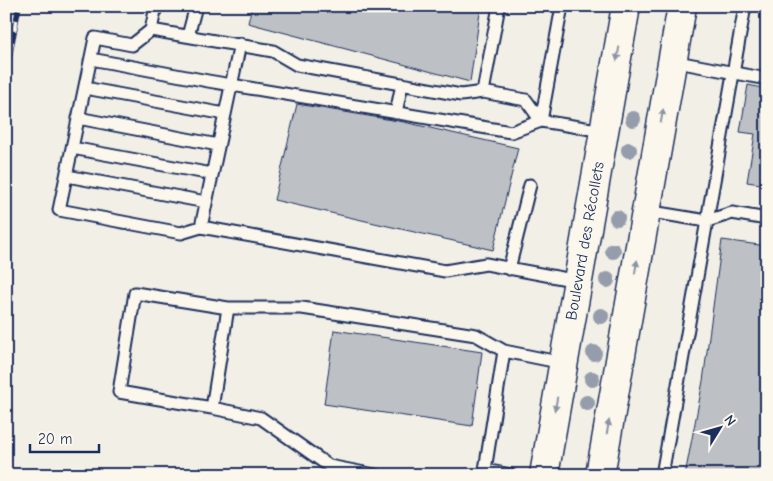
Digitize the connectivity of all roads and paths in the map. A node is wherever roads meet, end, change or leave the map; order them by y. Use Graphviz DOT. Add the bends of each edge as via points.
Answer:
graph roads {
  1 [pos="156,6"];
  2 [pos="196,6"];
  3 [pos="499,6"];
  4 [pos="562,6"];
  5 [pos="626,6"];
  6 [pos="682,6"];
  7 [pos="744,6"];
  8 [pos="151,30"];
  9 [pos="188,36"];
  10 [pos="240,44"];
  11 [pos="91,59"];
  12 [pos="672,61"];
  13 [pos="733,72"];
  14 [pos="767,79"];
  15 [pos="231,84"];
  16 [pos="402,84"];
  17 [pos="85,88"];
  18 [pos="483,92"];
  19 [pos="396,112"];
  20 [pos="225,114"];
  21 [pos="78,118"];
  22 [pos="541,120"];
  23 [pos="604,131"];
  24 [pos="218,145"];
  25 [pos="72,148"];
  26 [pos="212,174"];
  27 [pos="67,176"];
  28 [pos="530,185"];
  29 [pos="206,202"];
  30 [pos="646,211"];
  31 [pos="767,219"];
  32 [pos="707,222"];
  33 [pos="201,227"];
  34 [pos="509,269"];
  35 [pos="578,281"];
  36 [pos="228,308"];
  37 [pos="504,351"];
  38 [pos="563,363"];
  39 [pos="212,408"];
  40 [pos="481,472"];
  41 [pos="375,475"];
  42 [pos="511,475"];
  43 [pos="544,475"];
  44 [pos="600,475"];
  45 [pos="662,475"];
  1 -- 8 [label="lane"];
  2 -- 9 [label="lane"];
  3 -- 18 [label="lane"];
  4 -- 22 [label="lane"];
  5 -- 23 [label="main road, Boulevard des Récollets, one-way"];
  6 -- 12 [label="main road"];
  7 -- 13 [label="lane"];
  8 -- 9 [label="lane"];
  8 -- 11 [label="lane" via="132,45 95,38"];
  9 -- 10 [label="lane"];
  10 -- 15 [label="lane"];
  10 -- 16 [label="lane" via="273,51 297,65"];
  11 -- 15 [label="lane"];
  11 -- 17 [label="lane"];
  12 -- 13 [label="lane"];
  30 -- 12 [label="main road, one-way"];
  13 -- 14 [label="lane"];
  13 -- 32 [label="lane"];
  15 -- 19 [label="lane"];
  15 -- 20 [label="lane"];
  16 -- 18 [label="lane" via="461,95"];
  16 -- 19 [label="lane"];
  17 -- 20 [label="lane"];
  17 -- 21 [label="lane"];
  18 -- 22 [label="lane" via="526,100"];
  19 -- 22 [label="lane" via="511,132"];
  20 -- 24 [label="lane"];
  21 -- 24 [label="lane"];
  21 -- 25 [label="lane"];
  22 -- 23 [label="lane"];
  23 -- 35 [label="main road, Boulevard des Récollets"];
  24 -- 26 [label="lane"];
  25 -- 26 [label="lane"];
  25 -- 27 [label="lane"];
  26 -- 29 [label="lane"];
  27 -- 29 [label="lane"];
  27 -- 33 [label="lane" via="59,210 181,233"];
  28 -- 34 [label="lane"];
  29 -- 33 [label="lane"];
  30 -- 32 [label="lane"];
  44 -- 30 [label="main road, one-way"];
  31 -- 32 [label="lane" via="732,213"];
  32 -- 45 [label="lane"];
  33 -- 34 [label="lane" via="445,271 486,264"];
  34 -- 35 [label="lane"];
  35 -- 38 [label="main road, Boulevard des Récollets"];
  36 -- 37 [label="lane" via="302,308 476,336"];
  36 -- 39 [label="lane"];
  36 -- 39 [label="lane" via="135,293 119,392"];
  37 -- 38 [label="lane"];
  37 -- 40 [label="lane"];
  38 -- 43 [label="main road, Boulevard des Récollets, one-way"];
  39 -- 41 [label="lane" via="261,418 329,466"];
  40 -- 42 [label="lane"];
}
